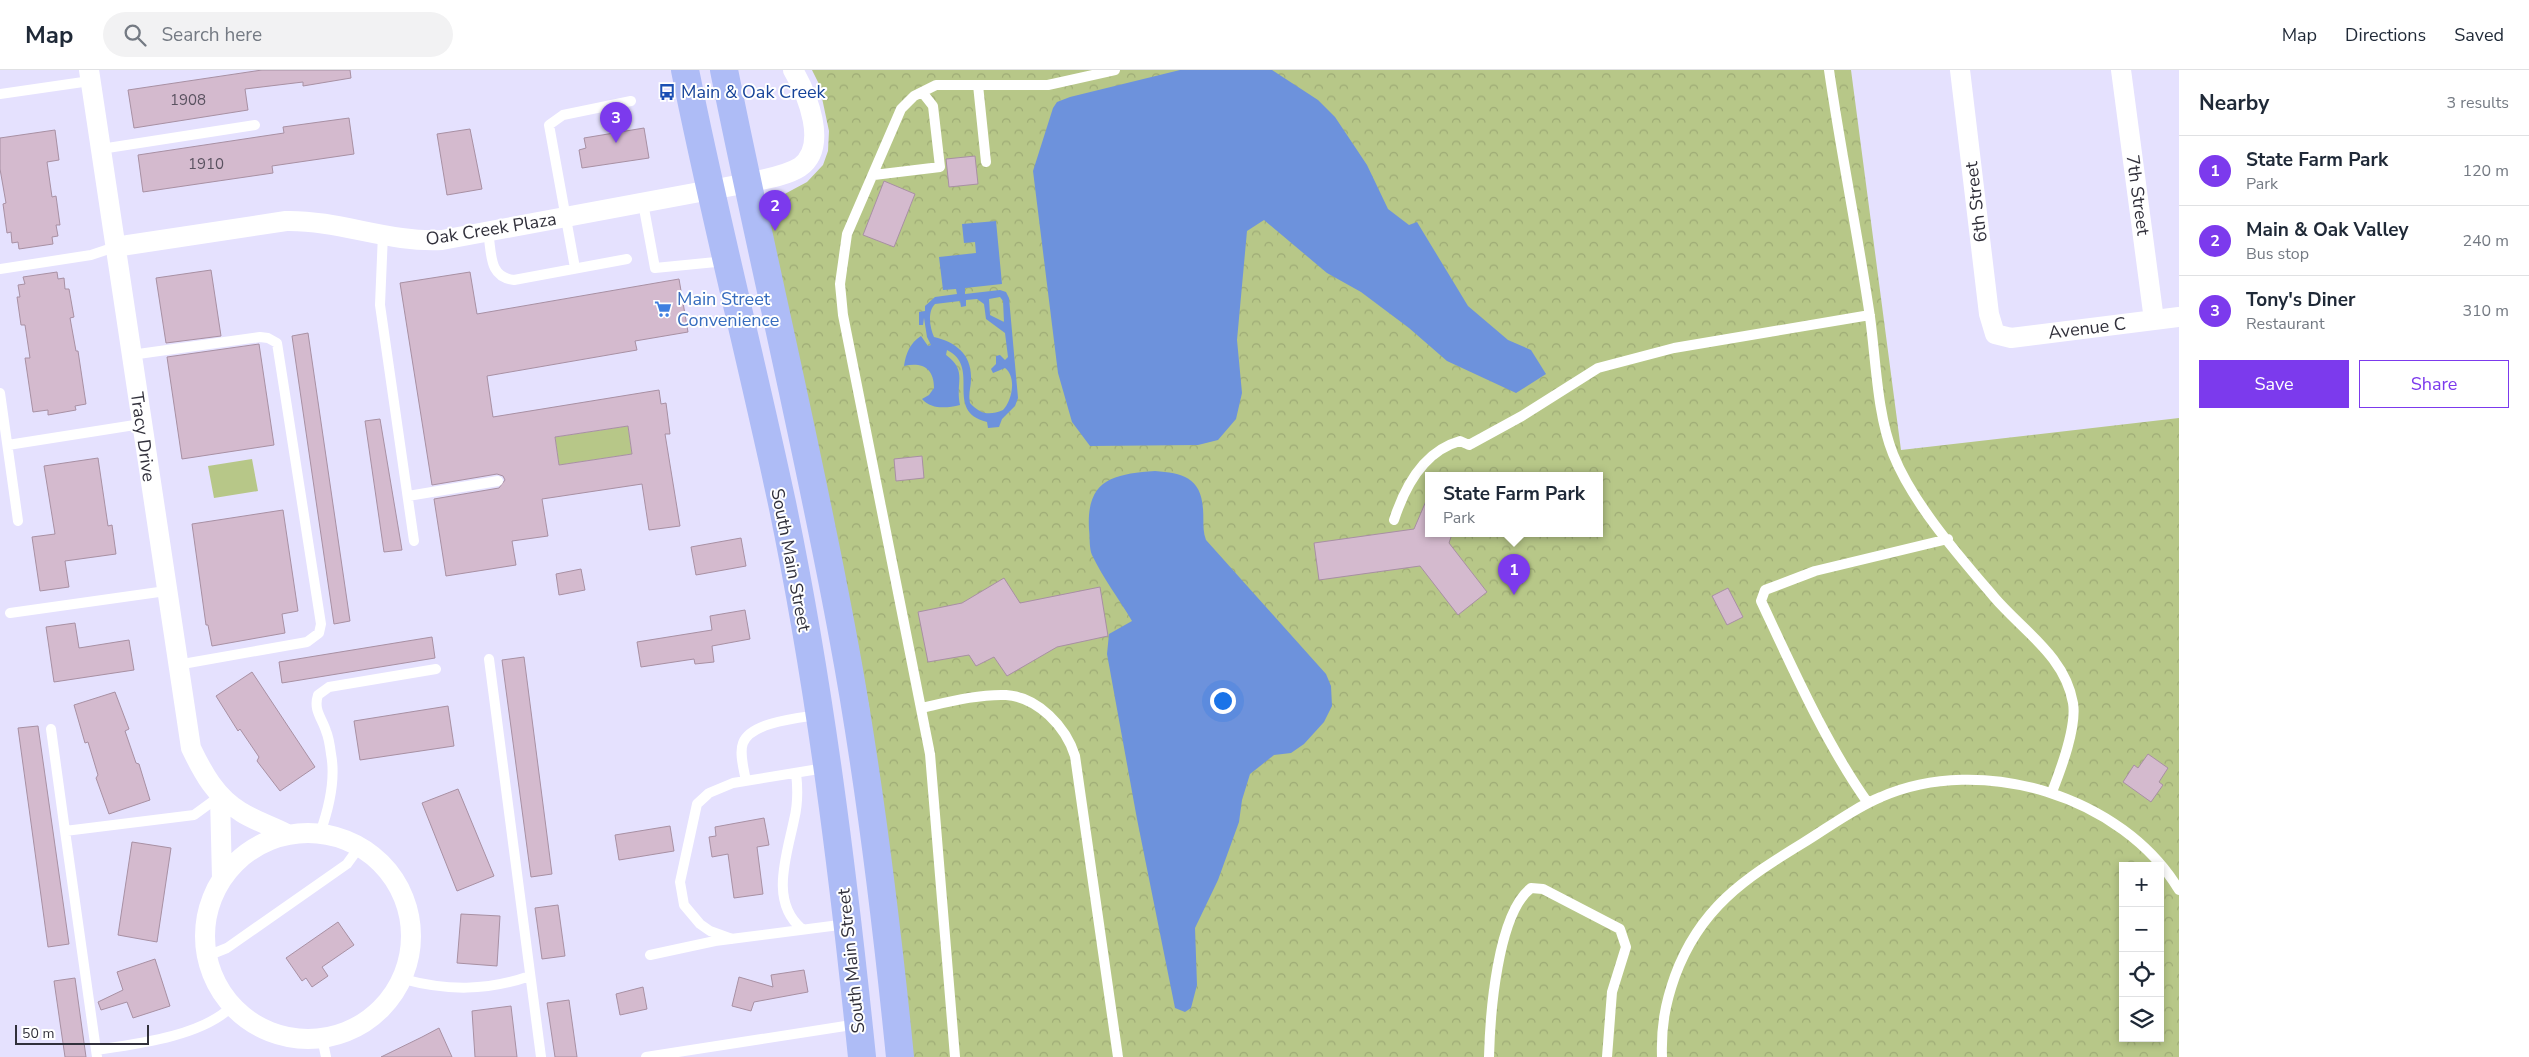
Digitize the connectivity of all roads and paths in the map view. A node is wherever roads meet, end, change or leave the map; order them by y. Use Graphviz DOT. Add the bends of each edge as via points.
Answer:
graph roads {
  1 [pos="685,70"];
  2 [pos="724,70"];
  3 [pos="793,70"];
  4 [pos="1115,70"];
  5 [pos="1829,70"];
  6 [pos="1960,70"];
  7 [pos="2121,70"];
  8 [pos="89,76"];
  9 [pos="978,85"];
  10 [pos="922,92"];
  11 [pos="0,94"];
  12 [pos="631,102"];
  13 [pos="255,125"];
  14 [pos="101,149"];
  15 [pos="986,162"];
  16 [pos="874,175"];
  17 [pos="748,184"];
  18 [pos="711,191"];
  19 [pos="643,203"];
  20 [pos="565,218"];
  21 [pos="488,232"];
  22 [pos="382,234"];
  23 [pos="115,247"];
  24 [pos="627,259"];
  25 [pos="727,261"];
  26 [pos="0,268"];
  27 [pos="574,268"];
  28 [pos="1870,315"];
  29 [pos="2179,317"];
  30 [pos="2154,320"];
  31 [pos="1994,334"];
  32 [pos="131,355"];
  33 [pos="0,393"];
  34 [pos="141,424"];
  35 [pos="8,445"];
  36 [pos="498,481"];
  37 [pos="408,496"];
  38 [pos="1394,520"];
  39 [pos="18,521"];
  40 [pos="1948,539"];
  41 [pos="414,541"];
  42 [pos="166,591"];
  43 [pos="10,613"];
  44 [pos="489,659"];
  45 [pos="177,665"];
  46 [pos="436,669"];
  47 [pos="854,705"];
  48 [pos="921,708"];
  49 [pos="818,713"];
  50 [pos="51,729"];
  51 [pos="826,768"];
  52 [pos="796,773"];
  53 [pos="746,781"];
  54 [pos="2052,792"];
  55 [pos="220,796"];
  56 [pos="1868,803"];
  57 [pos="65,831"];
  58 [pos="320,833"];
  59 [pos="287,834"];
  60 [pos="360,846"];
  61 [pos="222,879"];
  62 [pos="2179,890"];
  63 [pos="848,923"];
  64 [pos="802,929"];
  65 [pos="732,938"];
  66 [pos="650,955"];
  67 [pos="207,956"];
  68 [pos="530,976"];
  69 [pos="403,979"];
  70 [pos="232,1006"];
  71 [pos="859,1024"];
  72 [pos="324,1047"];
  73 [pos="96,1053"];
  74 [pos="541,1057"];
  75 [pos="646,1057"];
  76 [pos="862,1057"];
  77 [pos="900,1057"];
  78 [pos="955,1057"];
  79 [pos="1118,1057"];
  80 [pos="1489,1057"];
  81 [pos="1606,1057"];
  82 [pos="1662,1057"];
  1 -- 18 [label="highway, South Main Street"];
  2 -- 17 [label="highway, South Main Street"];
  3 -- 17 [label="street, Oak Creek Plaza" via="812,119 814,136 810,157 792,171"];
  4 -- 9 [label="lane" via="1048,85"];
  5 -- 28 [label="lane"];
  6 -- 31 [label="street, 6th Street"];
  7 -- 30 [label="street, 7th Street"];
  8 -- 11 [label="lane"];
  8 -- 14 [label="street, Tracy Drive"];
  9 -- 10 [label="lane" via="936,86"];
  9 -- 15 [label="lane"];
  10 -- 16 [label="lane" via="901,109"];
  10 -- 16 [label="lane" via="932,106 940,167"];
  12 -- 20 [label="lane" via="563,115 549,125"];
  13 -- 14 [label="lane"];
  14 -- 23 [label="street, Tracy Drive"];
  16 -- 48 [label="lane" via="847,234 840,284 843,315"];
  17 -- 18 [label="street, Oak Creek Plaza"];
  17 -- 47 [label="highway, South Main Street" via="821,523"];
  18 -- 19 [label="street, Oak Creek Plaza"];
  18 -- 25 [label="highway, South Main Street"];
  19 -- 20 [label="street, Oak Creek Plaza"];
  19 -- 25 [label="lane" via="655,268"];
  20 -- 21 [label="street, Oak Creek Plaza"];
  20 -- 27 [label="lane"];
  21 -- 22 [label="street, Oak Creek Plaza" via="422,241"];
  21 -- 27 [label="lane" via="495,270 501,277 514,280"];
  22 -- 23 [label="street, Oak Creek Plaza" via="334,224 286,221"];
  22 -- 37 [label="lane" via="380,305"];
  23 -- 26 [label="lane" via="91,255"];
  23 -- 32 [label="street, Tracy Drive"];
  24 -- 27 [label="lane"];
  25 -- 49 [label="highway, South Main Street" via="782,504"];
  28 -- 38 [label="lane" via="1674,348 1598,368 1470,445 1460,441 1449,444 1428,457 1412,479"];
  28 -- 40 [label="lane" via="1882,408 1893,453 1909,487"];
  29 -- 30 [label="street, Avenue C"];
  30 -- 31 [label="street, Avenue C" via="2011,338"];
  32 -- 34 [label="street, Tracy Drive"];
  32 -- 45 [label="lane" via="260,337 277,343 321,624 319,633 307,642"];
  33 -- 35 [label="lane"];
  34 -- 35 [label="lane"];
  34 -- 42 [label="street, Tracy Drive"];
  35 -- 39 [label="lane"];
  36 -- 37 [label="lane"];
  37 -- 41 [label="lane"];
  40 -- 54 [label="lane" via="1995,598 2056,662 2069,686 2074,706 2070,734"];
  40 -- 56 [label="lane" via="1815,571 1765,590 1761,601 1794,671"];
  42 -- 43 [label="lane"];
  42 -- 45 [label="street, Tracy Drive"];
  44 -- 68 [label="lane"];
  45 -- 55 [label="street, Tracy Drive" via="191,748"];
  46 -- 58 [label="lane" via="329,687 318,695 316,708 327,732 332,756 332,780"];
  47 -- 49 [label="highway"];
  47 -- 77 [label="highway, South Main Street" via="878,864"];
  48 -- 78 [label="lane" via="930,754"];
  48 -- 79 [label="lane" via="983,696 1012,697 1050,716 1070,739"];
  49 -- 51 [label="highway, South Main Street"];
  49 -- 53 [label="lane" via="773,723 747,736 742,744"];
  50 -- 57 [label="lane"];
  51 -- 52 [label="lane"];
  51 -- 63 [label="highway, South Main Street"];
  52 -- 53 [label="lane"];
  52 -- 64 [label="lane" via="798,795 782,883 792,921"];
  53 -- 65 [label="lane" via="718,789 701,798 697,804 680,882 684,905 690,914 710,931"];
  54 -- 56 [label="lane" via="1976,779 1952,780 1906,788"];
  54 -- 62 [label="lane" via="2083,804 2124,832 2144,848"];
  55 -- 57 [label="lane" via="194,815"];
  55 -- 59 [label="street, Tracy Drive" via="242,813"];
  55 -- 61 [label="street, Tracy Drive"];
  56 -- 82 [label="lane" via="1765,866 1730,892 1714,909 1690,942 1666,1000 1661,1033"];
  57 -- 73 [label="lane"];
  58 -- 59 [label="street, Tracy Drive"];
  58 -- 60 [label="street, Tracy Drive"];
  59 -- 61 [label="street, Tracy Drive" via="250,850"];
  60 -- 67 [label="lane" via="348,864 226,948"];
  60 -- 69 [label="street, Tracy Drive" via="386,867 410,912 412,938"];
  61 -- 67 [label="street, Tracy Drive" via="207,916"];
  63 -- 64 [label="lane"];
  63 -- 71 [label="highway, South Main Street"];
  64 -- 65 [label="lane"];
  65 -- 66 [label="lane"];
  67 -- 70 [label="street, Tracy Drive" via="215,980"];
  68 -- 69 [label="lane" via="479,989 428,986"];
  68 -- 74 [label="lane"];
  69 -- 72 [label="street, Tracy Drive" via="394,994 370,1018"];
  70 -- 72 [label="street, Tracy Drive" via="256,1025"];
  70 -- 73 [label="lane" via="216,1020 196,1028"];
  71 -- 75 [label="lane"];
  71 -- 76 [label="highway, South Main Street"];
  80 -- 81 [label="lane" via="1495,978 1504,939 1523,893 1531,888 1544,889 1620,929 1626,947 1612,992"];
}
